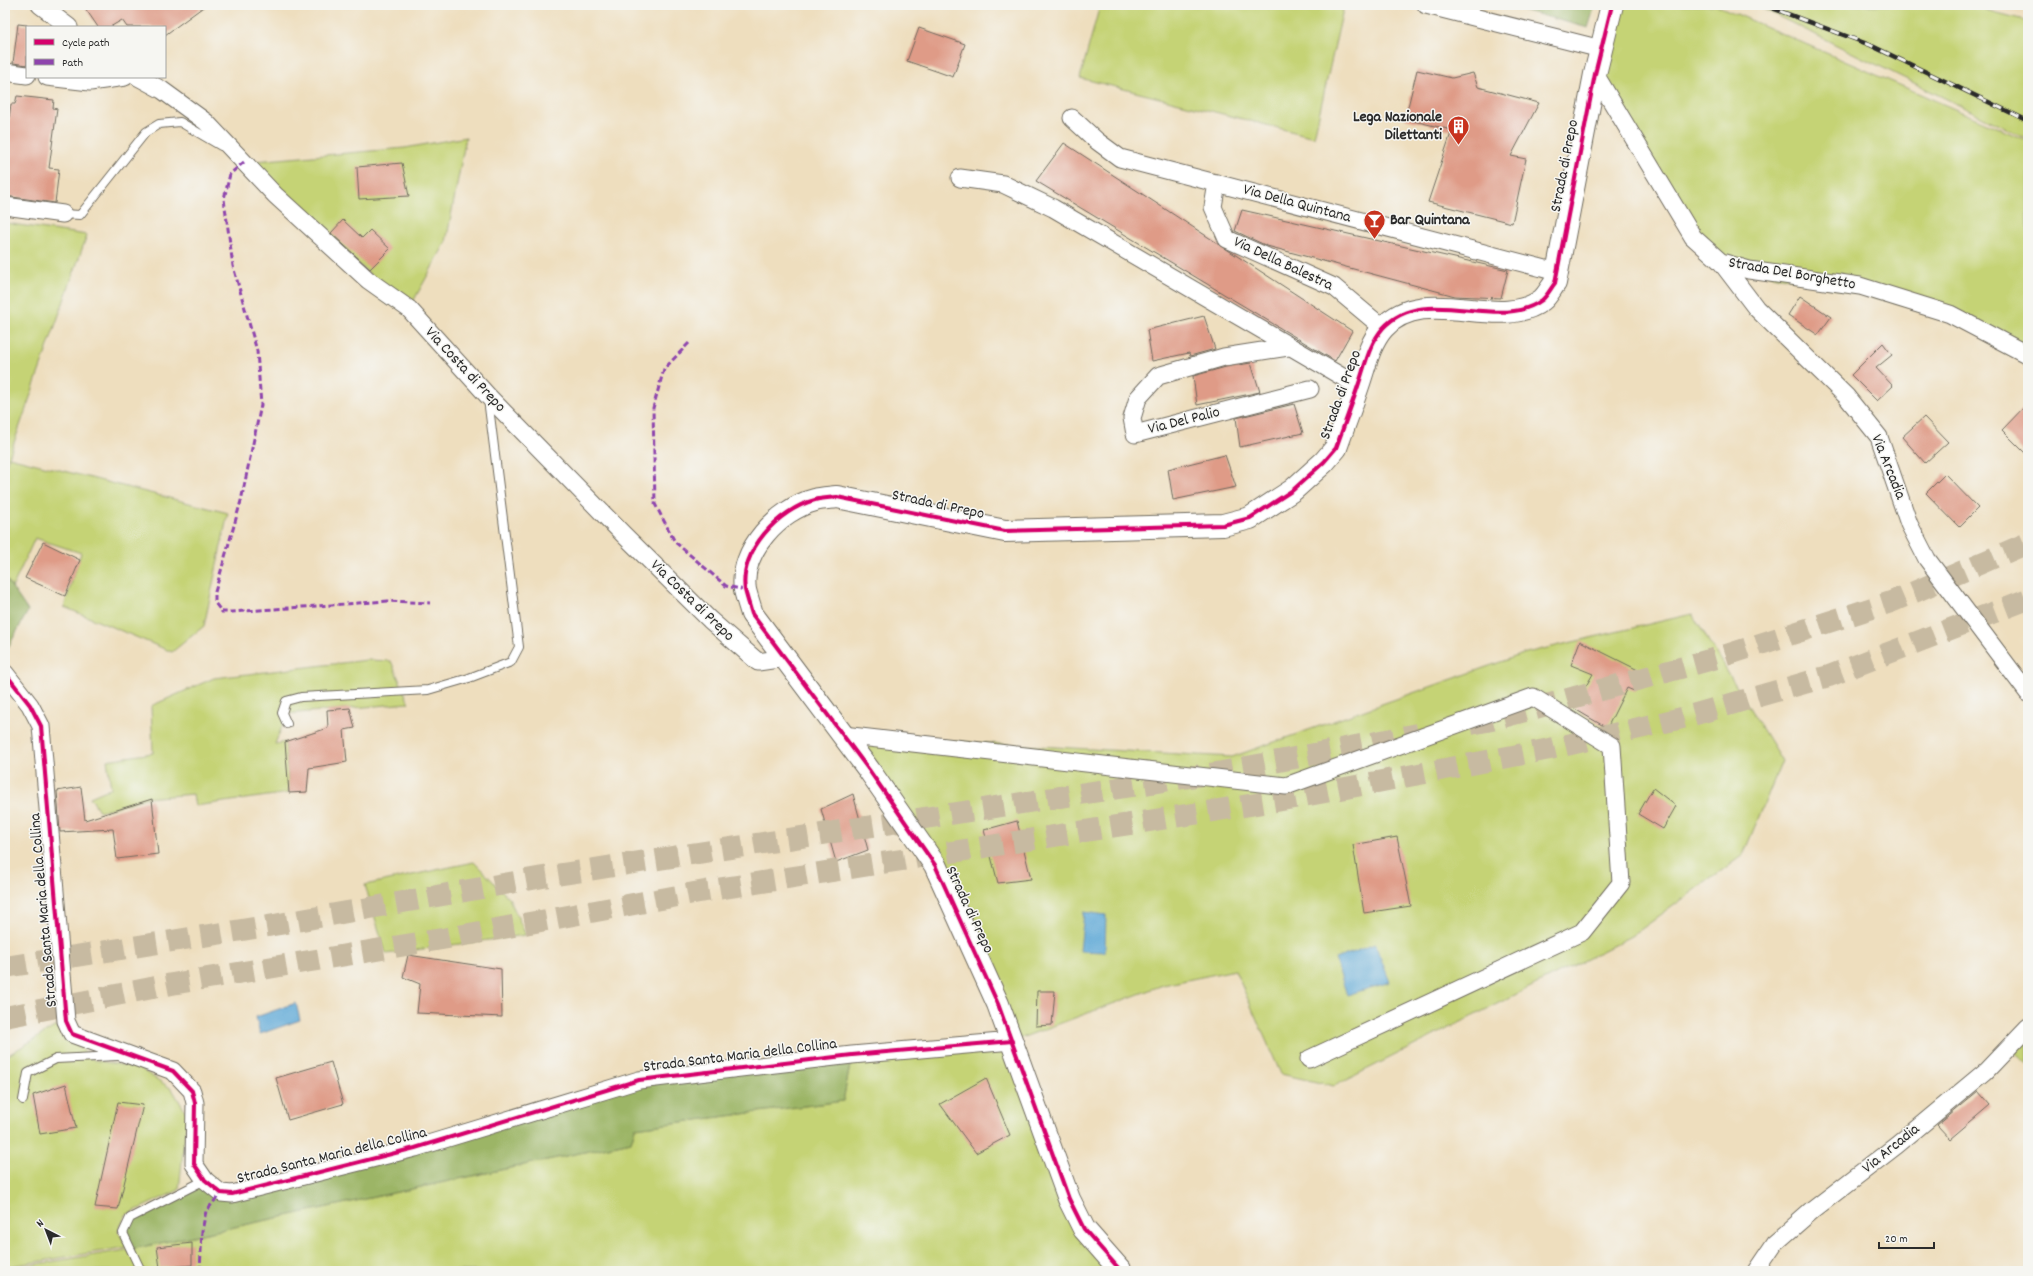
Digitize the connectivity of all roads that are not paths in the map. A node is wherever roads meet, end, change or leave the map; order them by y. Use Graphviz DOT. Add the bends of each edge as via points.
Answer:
graph roads {
  1 [pos="40,5"];
  2 [pos="1426,5"];
  3 [pos="1612,5"];
  4 [pos="68,26"];
  5 [pos="1601,48"];
  6 [pos="5,72"];
  7 [pos="1595,74"];
  8 [pos="26,75"];
  9 [pos="55,78"];
  10 [pos="118,78"];
  11 [pos="140,78"];
  12 [pos="1072,118"];
  13 [pos="237,155"];
  14 [pos="960,178"];
  15 [pos="1217,183"];
  16 [pos="5,206"];
  17 [pos="63,214"];
  18 [pos="1721,262"];
  19 [pos="1558,272"];
  20 [pos="1383,328"];
  21 [pos="1288,347"];
  22 [pos="2028,355"];
  23 [pos="1358,386"];
  24 [pos="1310,389"];
  25 [pos="488,396"];
  26 [pos="785,658"];
  27 [pos="5,673"];
  28 [pos="2028,693"];
  29 [pos="287,724"];
  30 [pos="843,735"];
  31 [pos="2028,1027"];
  32 [pos="1012,1041"];
  33 [pos="126,1055"];
  34 [pos="1309,1059"];
  35 [pos="23,1100"];
  36 [pos="205,1180"];
  37 [pos="141,1271"];
  38 [pos="1121,1271"];
  39 [pos="1756,1271"];
  1 -- 4 [label="street"];
  2 -- 5 [label="street"];
  3 -- 5 [label="street, Strada di Prepo"];
  5 -- 7 [label="street, Strada di Prepo"];
  6 -- 8 [label="street"];
  7 -- 18 [label="street, Strada Del Borghetto" via="1693,237"];
  7 -- 19 [label="street, Strada di Prepo"];
  9 -- 10 [label="street" via="90,82"];
  11 -- 13 [label="street, Via Costa di Prepo" via="162,90 206,122"];
  12 -- 15 [label="street, Via Della Quintana" via="1120,158"];
  13 -- 17 [label="lane" via="180,122 159,124 146,132 80,215"];
  13 -- 25 [label="street, Via Costa di Prepo" via="275,195 356,269 409,309"];
  14 -- 21 [label="street" via="1003,184 1053,208"];
  15 -- 19 [label="street, Via Della Quintana"];
  15 -- 20 [label="street, Via Della Balestra" via="1213,207 1227,239 1334,287"];
  16 -- 17 [label="street"];
  18 -- 22 [label="street, Strada Del Borghetto" via="1749,270 1868,288 1950,314"];
  18 -- 28 [label="street, Via Arcadia" via="1756,308 1846,396 1879,437 1909,524 1927,559"];
  19 -- 20 [label="street, Strada di Prepo" via="1555,283 1542,299 1526,308 1506,312 1440,307 1412,311 1394,318"];
  20 -- 23 [label="street, Strada di Prepo" via="1372,345"];
  21 -- 23 [label="street"];
  21 -- 24 [label="street, Via Del Palio" via="1224,357 1158,376 1138,398 1132,418 1136,434"];
  23 -- 26 [label="street, Strada di Prepo" via="1336,448 1324,462 1293,490 1250,518 1223,525 1005,531 837,497 815,500 787,513 761,536 747,564 745,590 752,614"];
  25 -- 26 [label="street, Via Costa di Prepo" via="710,620 758,662"];
  25 -- 29 [label="lane" via="519,647 511,662 428,690 301,697 286,701 282,713"];
  26 -- 30 [label="street, Strada di Prepo"];
  27 -- 33 [label="street, Strada Santa Maria della Collina" via="30,705 41,726 66,1021 72,1034"];
  30 -- 32 [label="street, Strada di Prepo" via="935,866 998,1004"];
  30 -- 34 [label="street" via="1286,786 1533,698 1612,746 1621,883 1582,932"];
  31 -- 39 [label="street, Via Arcadia" via="1986,1071 1775,1243"];
  32 -- 36 [label="street, Strada Santa Maria della Collina" via="852,1055 639,1080 415,1148 232,1194 222,1193"];
  32 -- 38 [label="street, Strada di Prepo" via="1069,1199 1084,1229"];
  33 -- 35 [label="lane" via="56,1060 28,1073"];
  33 -- 36 [label="street, Strada Santa Maria della Collina" via="173,1071 192,1091 195,1103 194,1164"];
  36 -- 37 [label="lane" via="130,1218 123,1233"];
}
